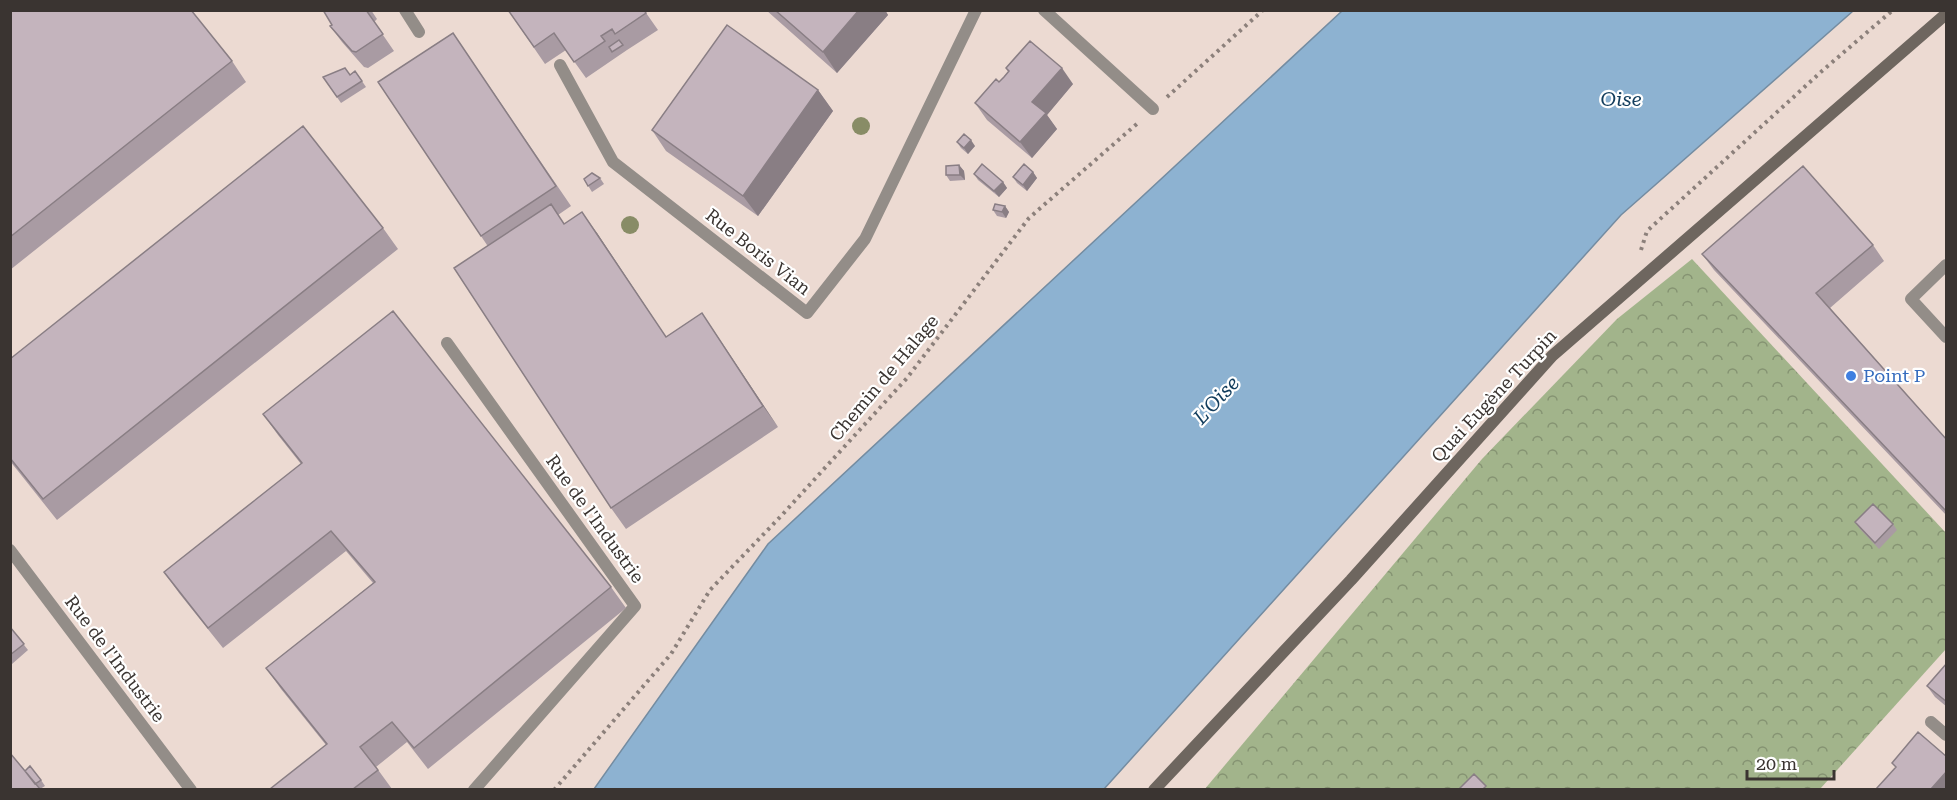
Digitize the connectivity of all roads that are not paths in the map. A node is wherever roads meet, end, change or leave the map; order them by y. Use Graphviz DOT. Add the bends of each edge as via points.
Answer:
graph roads {
  1 [pos="405,10"];
  2 [pos="976,10"];
  3 [pos="1044,10"];
  4 [pos="1947,14"];
  5 [pos="419,32"];
  6 [pos="560,65"];
  7 [pos="1154,109"];
  8 [pos="1947,266"];
  9 [pos="1947,337"];
  10 [pos="447,343"];
  11 [pos="12,555"];
  12 [pos="1930,722"];
  13 [pos="1947,735"];
  14 [pos="192,789"];
  15 [pos="474,789"];
  16 [pos="1154,789"];
  1 -- 5 [label="lane"];
  2 -- 6 [label="lane, Rue Boris Vian" via="865,240 807,313 613,162"];
  3 -- 7 [label="lane"];
  4 -- 16 [label="main road, Quai Eugène Turpin" via="1552,356 1351,580"];
  8 -- 9 [label="lane" via="1911,299"];
  10 -- 15 [label="lane, Rue de l'Industrie" via="635,606"];
  11 -- 14 [label="lane, Rue de l'Industrie"];
  12 -- 13 [label="lane"];
}
